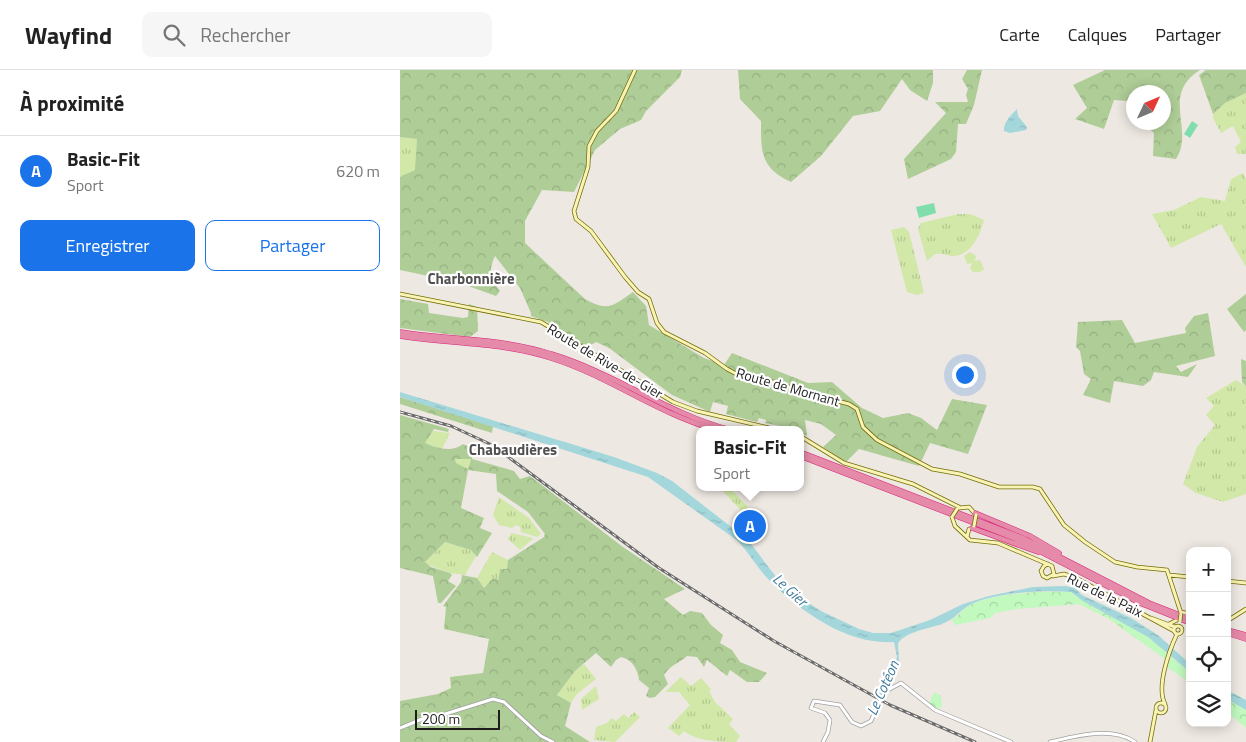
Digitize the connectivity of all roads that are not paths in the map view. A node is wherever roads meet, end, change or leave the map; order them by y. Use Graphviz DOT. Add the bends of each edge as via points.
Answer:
graph roads {
  1 [pos="635,70"];
  2 [pos="400,294"];
  3 [pos="400,332"];
  4 [pos="400,336"];
  5 [pos="704,426"];
  6 [pos="717,426"];
  7 [pos="761,426"];
  8 [pos="804,438"];
  9 [pos="804,454"];
  10 [pos="804,458"];
  11 [pos="948,502"];
  12 [pos="956,508"];
  13 [pos="976,514"];
  14 [pos="972,527"];
  15 [pos="961,529"];
  16 [pos="967,537"];
  17 [pos="1037,560"];
  18 [pos="1062,562"];
  19 [pos="1048,564"];
  20 [pos="1077,566"];
  21 [pos="1041,569"];
  22 [pos="1054,570"];
  23 [pos="1059,574"];
  24 [pos="1170,575"];
  25 [pos="1053,576"];
  26 [pos="1186,577"];
  27 [pos="1231,581"];
  28 [pos="1246,583"];
  29 [pos="1246,609"];
  30 [pos="1180,613"];
  31 [pos="1186,614"];
  32 [pos="1186,617"];
  33 [pos="1150,618"];
  34 [pos="1231,618"];
  35 [pos="1186,621"];
  36 [pos="1168,624"];
  37 [pos="1177,628"];
  38 [pos="1231,633"];
  39 [pos="1231,633"];
  40 [pos="1246,635"];
  41 [pos="1246,639"];
  42 [pos="1162,696"];
  43 [pos="1158,704"];
  44 [pos="1165,704"];
  45 [pos="1156,710"];
  46 [pos="1160,713"];
  47 [pos="1154,722"];
  48 [pos="400,728"];
  49 [pos="553,742"];
  50 [pos="823,742"];
  51 [pos="1012,742"];
  52 [pos="1050,742"];
  53 [pos="1135,742"];
  54 [pos="1150,742"];
  1 -- 24 [label="main road, Route de Mornant" via="616,111 597,132 590,146 588,167 574,211 576,220 591,230 625,277 649,299 657,323 664,332 744,378 778,382 849,404 857,410 863,427 878,440 932,469 999,487 1040,490 1057,518 1085,542 1116,562 1162,568"];
  2 -- 7 [label="main road, Route de Rive-de-Gier" via="541,322 672,402"];
  3 -- 6 [label="highway" via="512,344 551,354 689,417"];
  4 -- 5 [label="highway" via="510,348 550,357"];
  8 -- 11 [label="main road" via="844,463 913,484"];
  9 -- 20 [label="highway" via="1004,530"];
  10 -- 18 [label="highway" via="1016,539"];
  11 -- 12 [label="main road"];
  11 -- 12 [label="main road"];
  12 -- 13 [label="main road" via="969,507"];
  12 -- 15 [label="main road, bridge" via="952,517 954,524"];
  13 -- 14 [label="main road, bridge"];
  13 -- 20 [label="highway" via="1030,536"];
  14 -- 15 [label="main road"];
  14 -- 16 [label="main road"];
  14 -- 18 [label="highway"];
  15 -- 16 [label="main road"];
  16 -- 17 [label="main road" via="976,542 998,543"];
  17 -- 19 [label="main road"];
  17 -- 21 [label="main road"];
  18 -- 35 [label="highway" via="1140,603"];
  19 -- 21 [label="main road"];
  19 -- 22 [label="main road"];
  20 -- 32 [label="highway" via="1149,603"];
  21 -- 25 [label="main road" via="1045,578"];
  22 -- 23 [label="main road, Rue de la Paix"];
  22 -- 25 [label="main road"];
  23 -- 25 [label="main road, Rue de la Paix"];
  23 -- 33 [label="main road, Rue de la Paix" via="1076,578"];
  24 -- 26 [label="main road"];
  24 -- 30 [label="main road"];
  27 -- 28 [label="main road"];
  29 -- 34 [label="main road"];
  30 -- 31 [label="main road"];
  30 -- 37 [label="main road, bridge"];
  33 -- 36 [label="main road, Rue de la Paix"];
  33 -- 37 [label="main road, Rue de la Paix"];
  36 -- 37 [label="main road"];
  36 -- 37 [label="main road, Rue de la Paix"];
  37 -- 42 [label="main road" via="1167,660"];
  38 -- 40 [label="highway"];
  39 -- 41 [label="highway"];
  42 -- 43 [label="main road"];
  42 -- 44 [label="main road"];
  43 -- 44 [label="main road"];
  43 -- 45 [label="main road"];
  44 -- 46 [label="main road" via="1166,711"];
  45 -- 46 [label="main road"];
  45 -- 47 [label="main road"];
  46 -- 47 [label="main road"];
  47 -- 54 [label="main road"];
  48 -- 49 [label="street" via="493,699 504,702 541,736"];
  50 -- 51 [label="street, bridge" via="830,720 825,713 811,708 814,701 840,705 852,722 861,726 871,721 886,691 901,683 935,710"];
  52 -- 53 [label="street" via="1116,733"];
}
